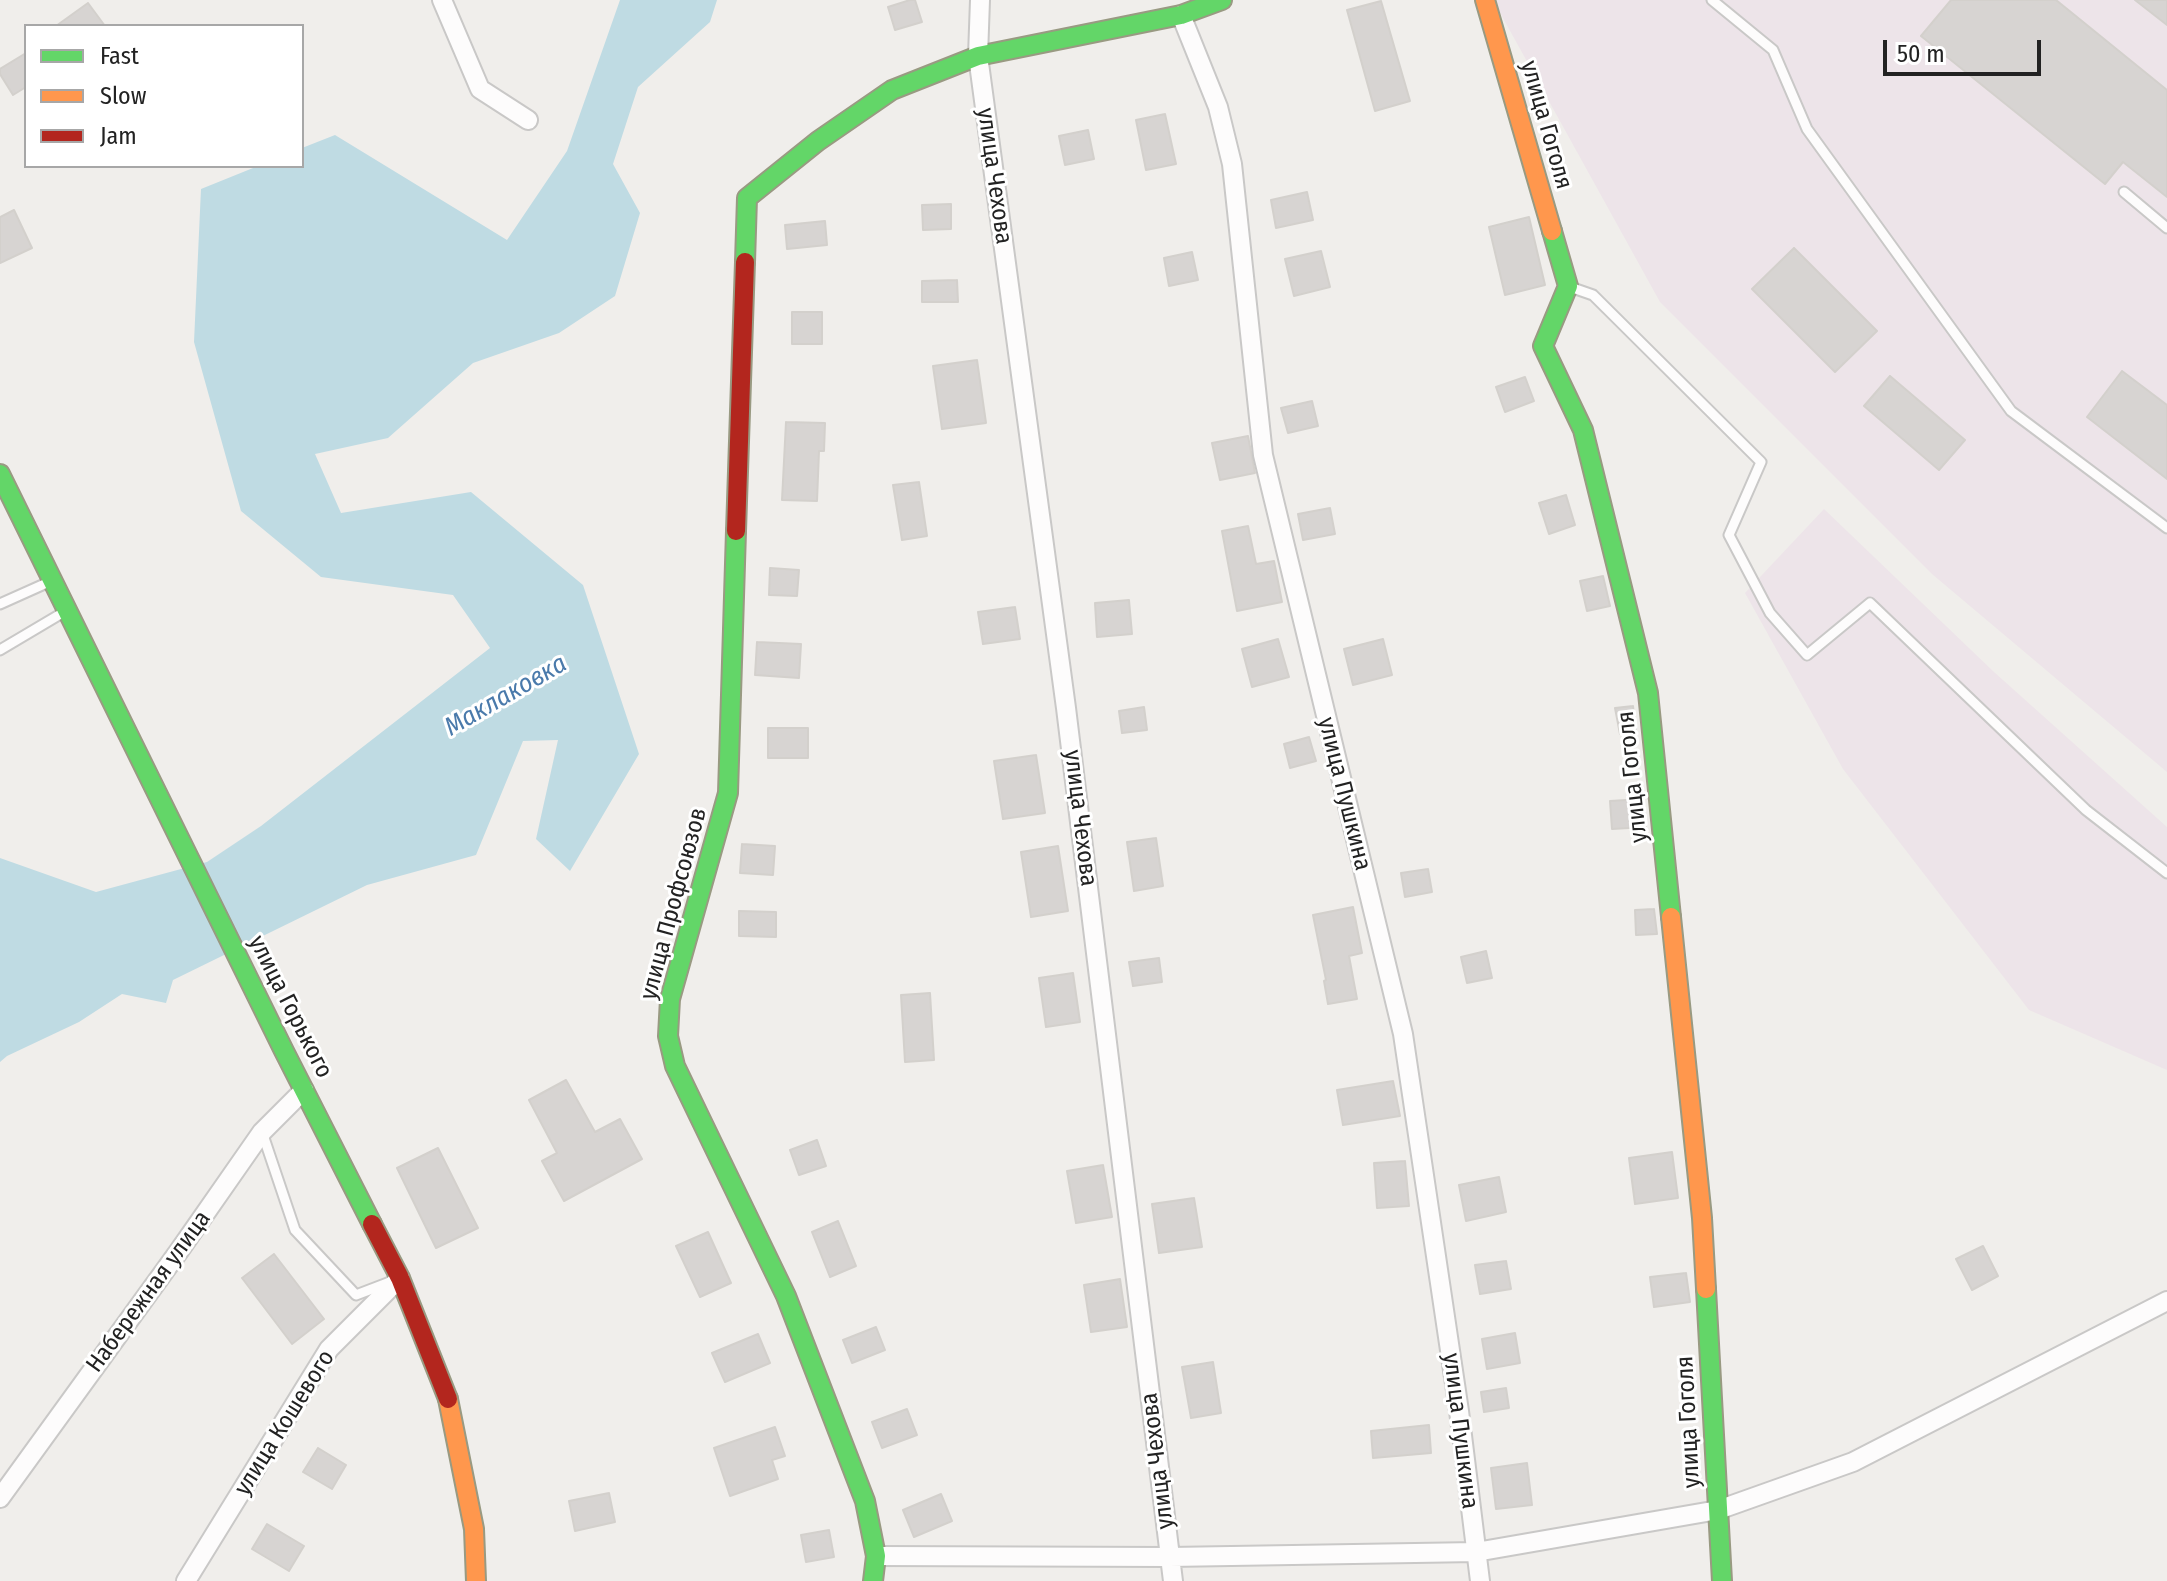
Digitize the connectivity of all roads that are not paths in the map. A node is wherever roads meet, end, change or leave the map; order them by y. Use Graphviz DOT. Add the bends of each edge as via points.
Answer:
graph roads {
  1 [pos="442,0"];
  2 [pos="980,0"];
  3 [pos="1222,0"];
  4 [pos="1485,0"];
  5 [pos="1712,0"];
  6 [pos="1181,15"];
  7 [pos="978,56"];
  8 [pos="528,120"];
  9 [pos="2124,192"];
  10 [pos="2167,228"];
  11 [pos="1568,286"];
  12 [pos="0,474"];
  13 [pos="2167,528"];
  14 [pos="52,580"];
  15 [pos="0,604"];
  16 [pos="67,610"];
  17 [pos="0,650"];
  18 [pos="2167,873"];
  19 [pos="304,1090"];
  20 [pos="262,1132"];
  21 [pos="400,1278"];
  22 [pos="2167,1301"];
  23 [pos="0,1498"];
  24 [pos="1718,1510"];
  25 [pos="1476,1552"];
  26 [pos="876,1556"];
  27 [pos="1170,1557"];
  28 [pos="186,1581"];
  29 [pos="476,1581"];
  30 [pos="873,1581"];
  31 [pos="1173,1581"];
  32 [pos="1480,1581"];
  33 [pos="1722,1581"];
  1 -- 8 [label="street" via="480,89"];
  2 -- 7 [label="street, улица Чехова"];
  3 -- 6 [label="street"];
  4 -- 11 [label="street, улица Гоголя"];
  5 -- 13 [label="lane" via="1773,50 1807,129 2011,411"];
  6 -- 7 [label="street"];
  6 -- 25 [label="street, улица Пушкина" via="1218,107 1232,164 1263,455 1403,1034"];
  7 -- 26 [label="street, улица Профсоюзов" via="892,90 747,198 728,793 670,999 668,1036 675,1066 786,1296 865,1501"];
  7 -- 27 [label="street, улица Чехова" via="1068,724"];
  9 -- 10 [label="lane"];
  11 -- 18 [label="lane" via="1593,295 1761,462 1729,535 1770,613 1807,655 1870,603 2086,810"];
  11 -- 24 [label="street, улица Гоголя" via="1543,346 1583,430 1648,693 1702,1218"];
  12 -- 14 [label="street, улица Горького"];
  14 -- 15 [label="lane"];
  14 -- 16 [label="street, улица Горького"];
  16 -- 17 [label="lane"];
  16 -- 19 [label="street, улица Горького"];
  19 -- 20 [label="street, Набережная улица"];
  19 -- 21 [label="street, улица Горького"];
  20 -- 21 [label="lane" via="295,1230 356,1295"];
  20 -- 23 [label="street, Набережная улица"];
  21 -- 28 [label="street, улица Кошевого" via="329,1349"];
  21 -- 29 [label="street, улица Горького" via="451,1406 474,1529"];
  22 -- 24 [label="street" via="1853,1462"];
  24 -- 25 [label="street"];
  24 -- 33 [label="street, улица Гоголя"];
  25 -- 27 [label="street"];
  25 -- 32 [label="street, улица Пушкина"];
  26 -- 27 [label="street"];
  26 -- 30 [label="street, улица Профсоюзов"];
  27 -- 31 [label="street, улица Чехова"];
}
